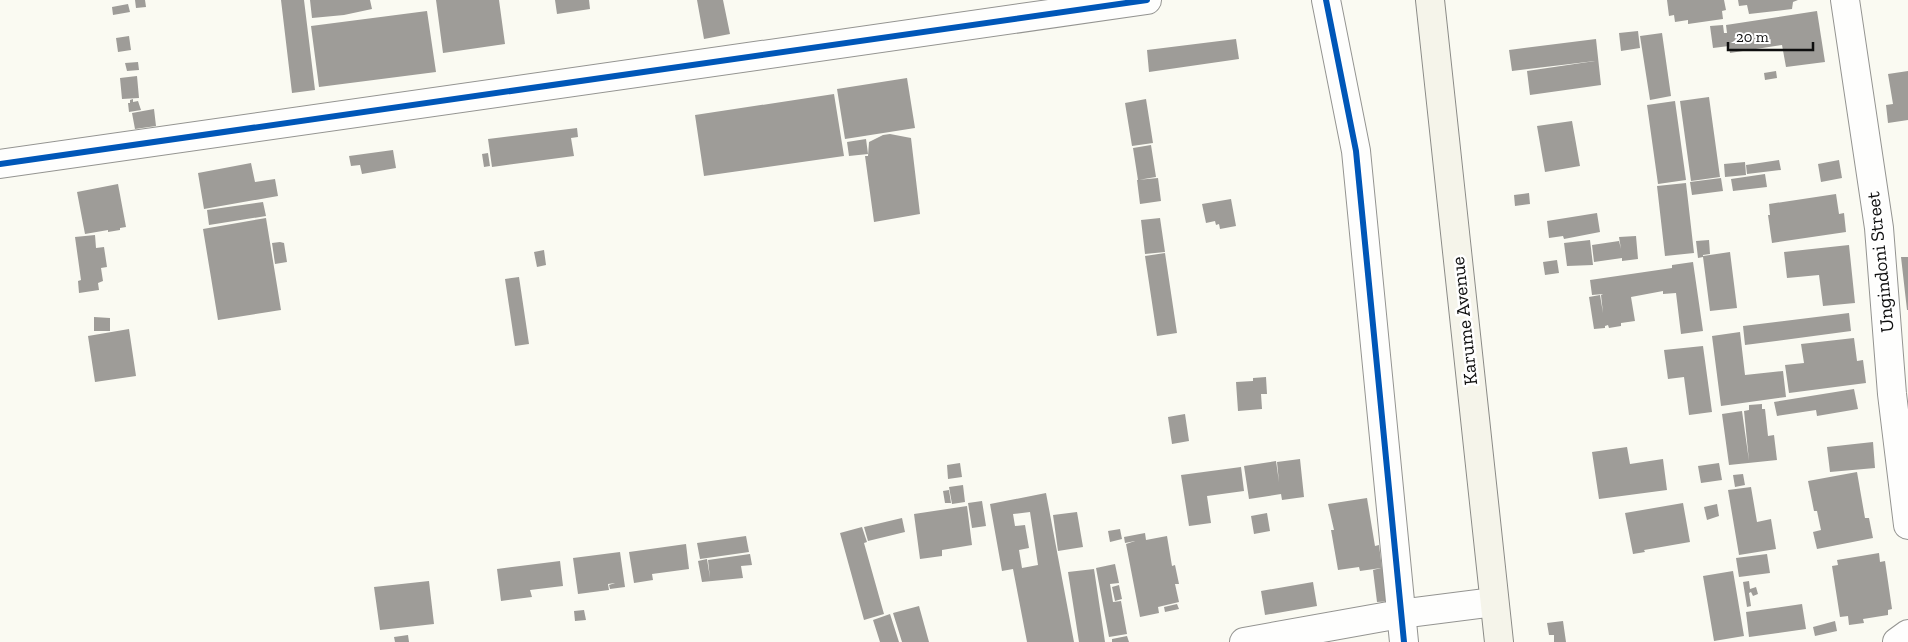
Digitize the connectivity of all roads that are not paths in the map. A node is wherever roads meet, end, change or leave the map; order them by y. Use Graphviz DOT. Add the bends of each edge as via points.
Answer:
graph roads {
  1 [pos="1148,0"];
  2 [pos="1326,0"];
  3 [pos="1430,0"];
  4 [pos="1845,0"];
  5 [pos="0,164"];
  6 [pos="1908,525"];
  7 [pos="1483,604"];
  8 [pos="1400,614"];
  9 [pos="1908,634"];
  10 [pos="1244,642"];
  11 [pos="1404,642"];
  12 [pos="1499,642"];
  13 [pos="1897,642"];
  1 -- 5 [label="street"];
  2 -- 8 [label="street" via="1356,152"];
  3 -- 7 [label="main road, Karume Avenue"];
  4 -- 6 [label="street, Ungindoni Street" via="1879,228 1892,394"];
  7 -- 8 [label="street"];
  7 -- 12 [label="main road, Karume Avenue"];
  8 -- 10 [label="street"];
  8 -- 11 [label="street"];
  9 -- 13 [label="street"];
}
